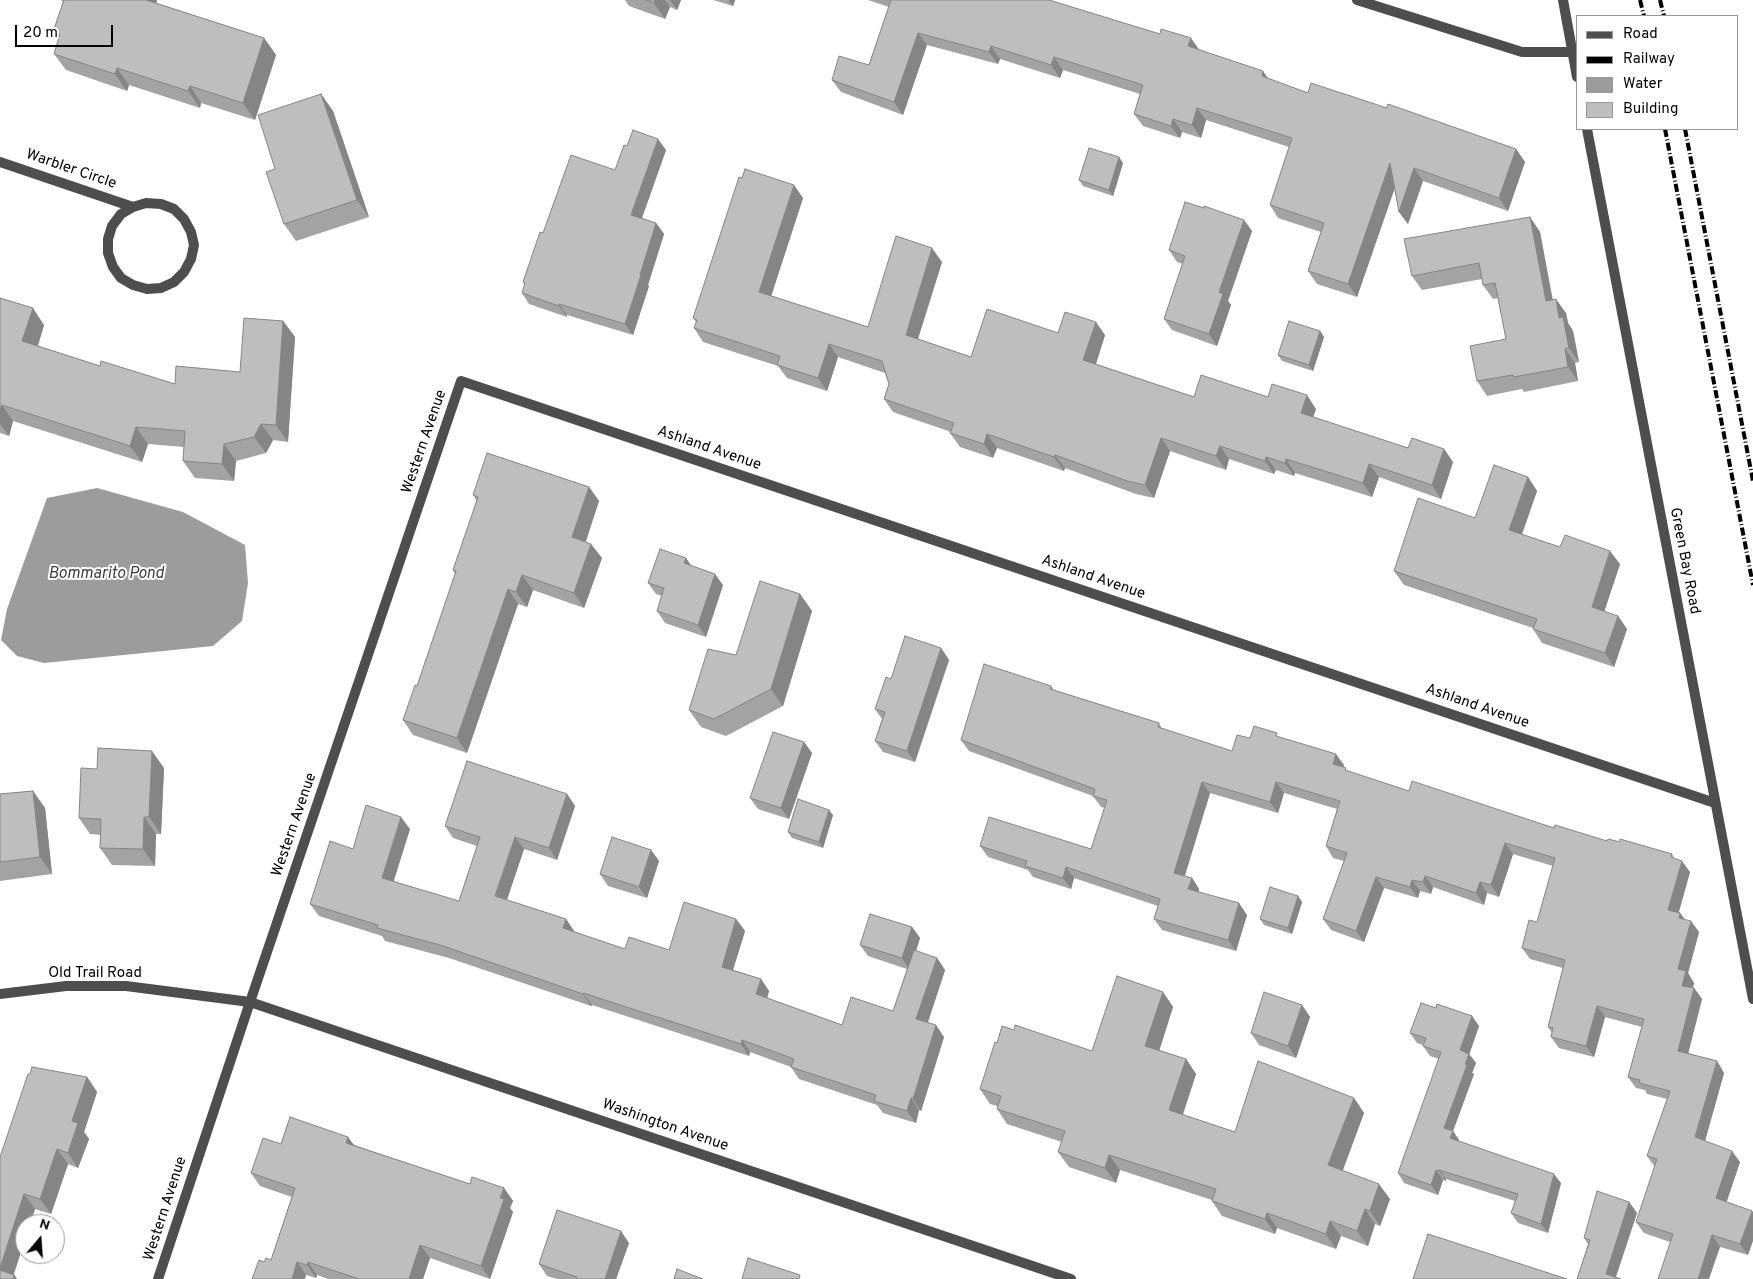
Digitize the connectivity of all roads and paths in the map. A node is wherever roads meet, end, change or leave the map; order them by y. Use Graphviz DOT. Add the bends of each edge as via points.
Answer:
graph roads {
  1 [pos="1356,0"];
  2 [pos="1563,0"];
  3 [pos="1572,52"];
  4 [pos="1576,72"];
  5 [pos="1587,130"];
  6 [pos="0,162"];
  7 [pos="133,207"];
  8 [pos="461,381"];
  9 [pos="1715,803"];
  10 [pos="0,994"];
  11 [pos="1753,999"];
  12 [pos="250,1002"];
  13 [pos="158,1279"];
  14 [pos="1070,1279"];
  1 -- 3 [label="street" via="1522,52"];
  2 -- 3 [label="street"];
  3 -- 4 [label="street"];
  5 -- 9 [label="street, Green Bay Road"];
  6 -- 7 [label="street, Warbler Circle"];
  7 -- 7 [label="street, Warbler Circle" via="121,214 112,226 108,239 110,260 122,278 133,285 161,288 174,282 192,260 194,245 191,232 174,209 146,203"];
  8 -- 9 [label="street, Ashland Avenue"];
  8 -- 12 [label="street, Western Avenue"];
  9 -- 11 [label="street, Green Bay Road"];
  10 -- 12 [label="street, Old Trail Road" via="66,986 126,986"];
  12 -- 13 [label="street, Western Avenue"];
  12 -- 14 [label="street, Washington Avenue"];
}
